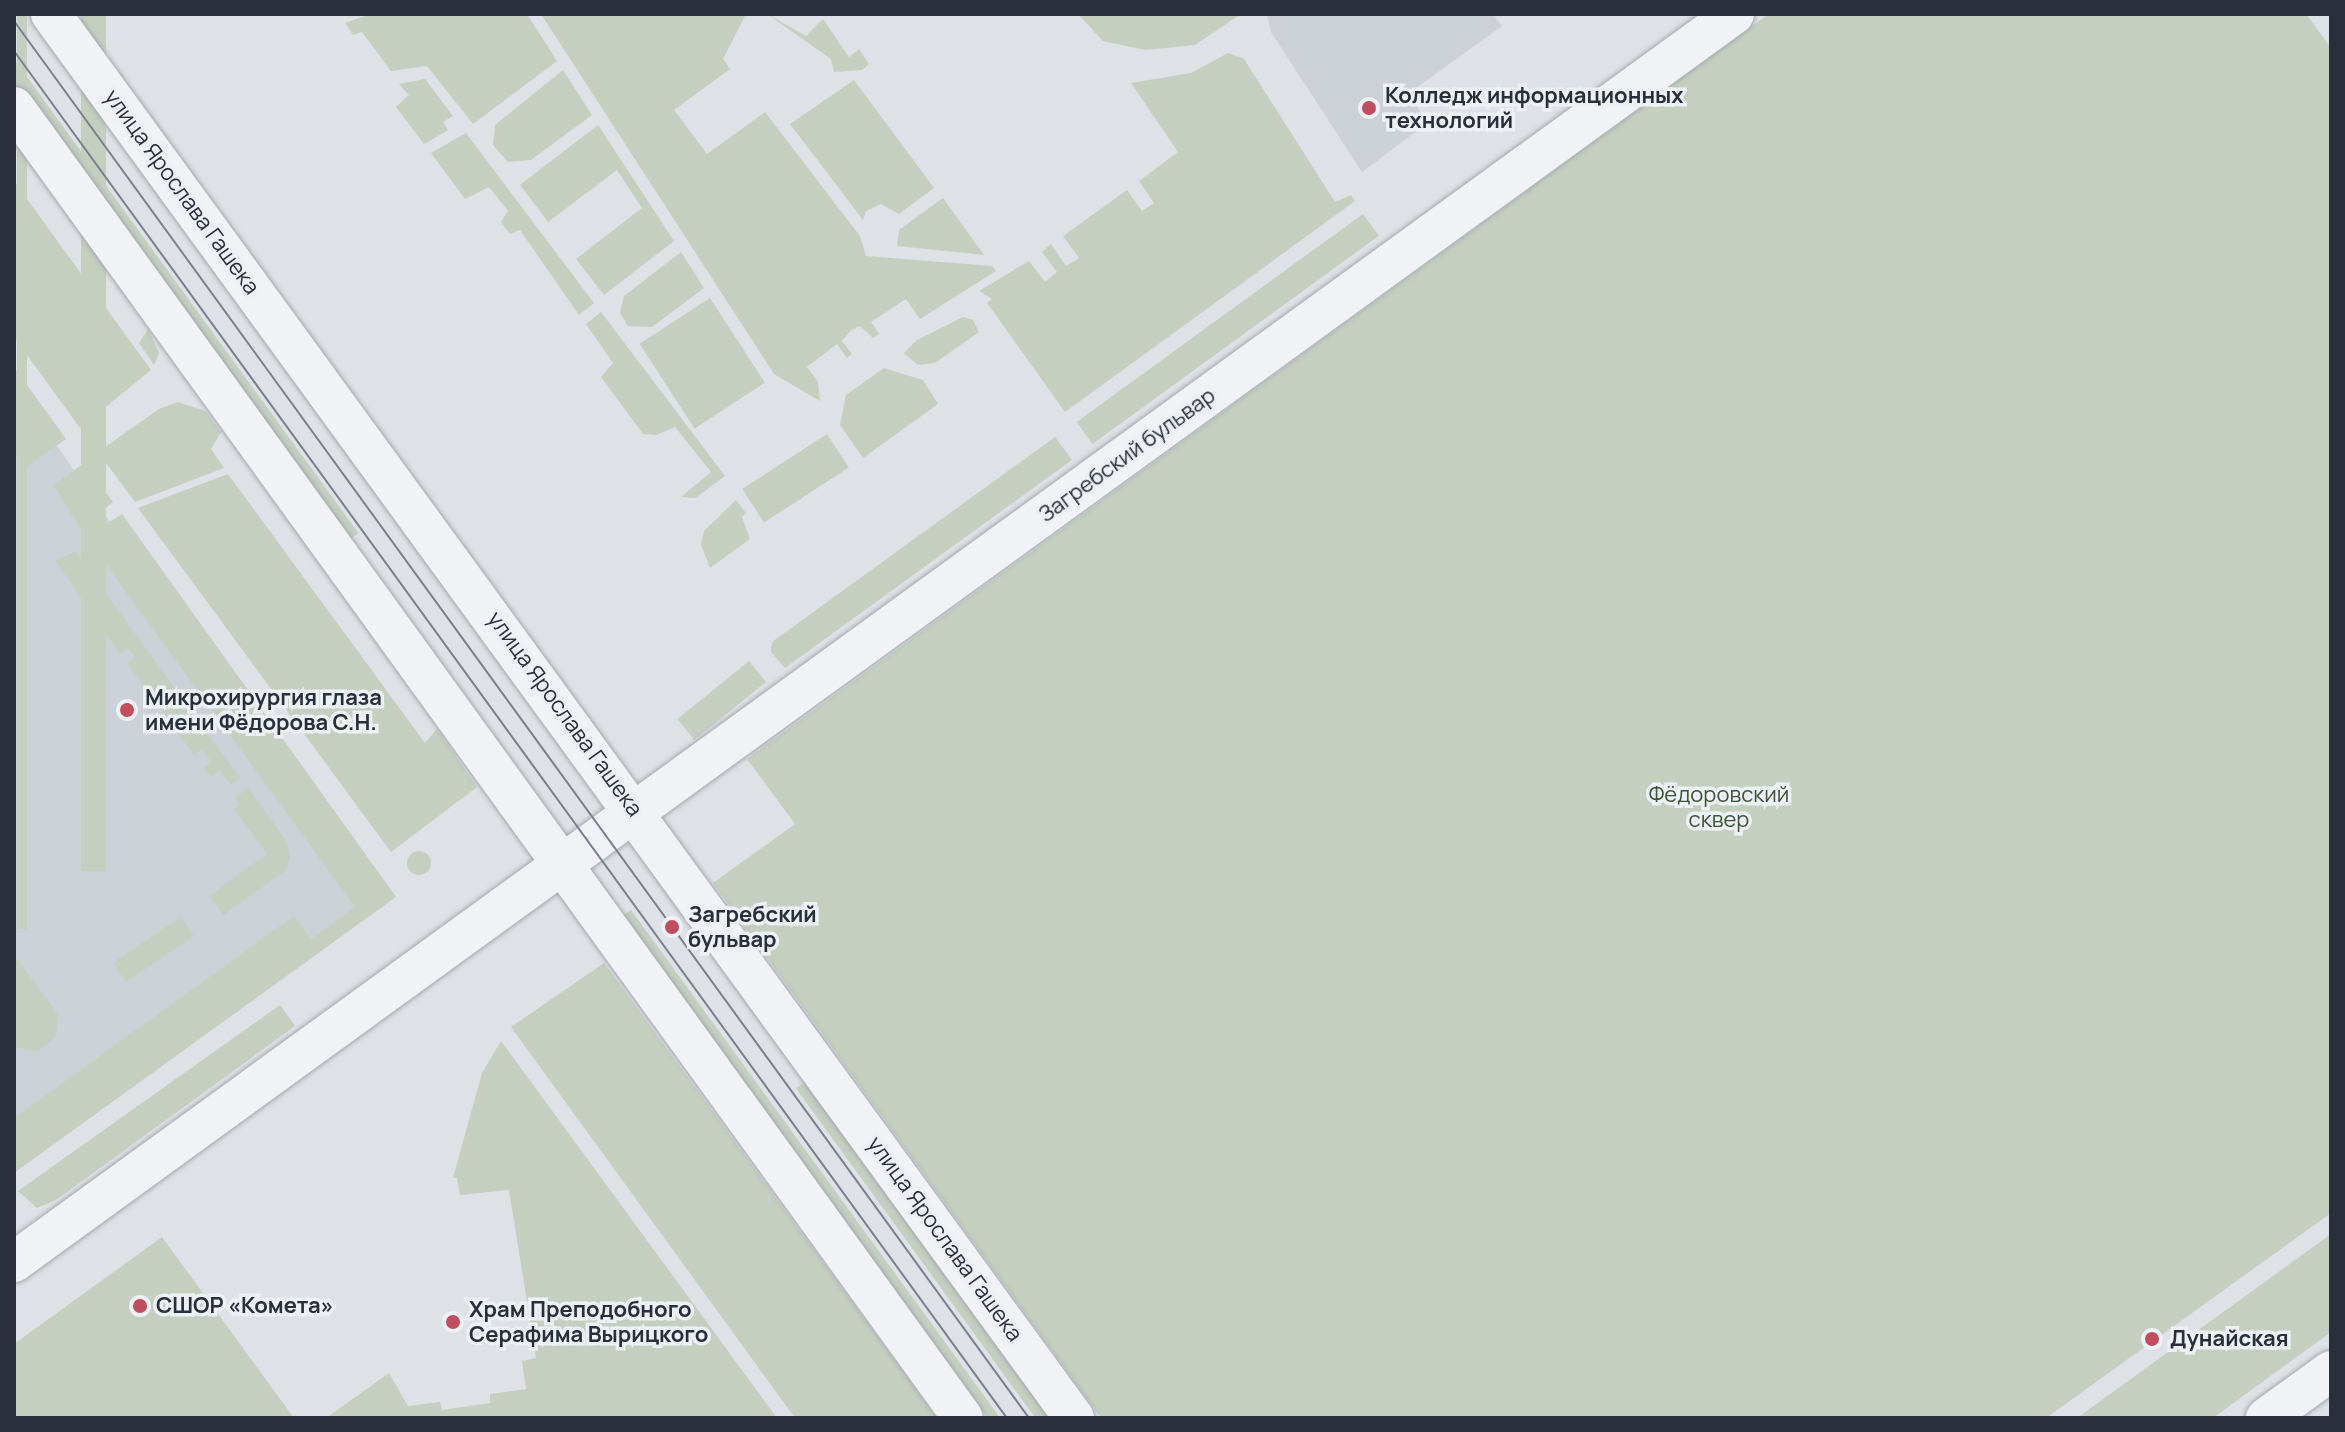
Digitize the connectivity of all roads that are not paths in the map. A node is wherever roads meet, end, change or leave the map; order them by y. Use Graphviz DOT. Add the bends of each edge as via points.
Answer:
graph roads {
  1 [pos="51,14"];
  2 [pos="1734,14"];
  3 [pos="14,107"];
  4 [pos="635,811"];
  5 [pos="562,865"];
  6 [pos="14,1262"];
  7 [pos="2331,1371"];
  8 [pos="963,1418"];
  9 [pos="1074,1418"];
  10 [pos="2266,1418"];
  1 -- 4 [label="street, улица Ярослава Гашека"];
  2 -- 4 [label="street, Загребский бульвар"];
  3 -- 5 [label="street"];
  4 -- 5 [label="street, Загребский бульвар"];
  4 -- 9 [label="street, улица Ярослава Гашека"];
  5 -- 6 [label="street, Загребский бульвар"];
  5 -- 8 [label="street"];
  7 -- 10 [label="street"];
}
